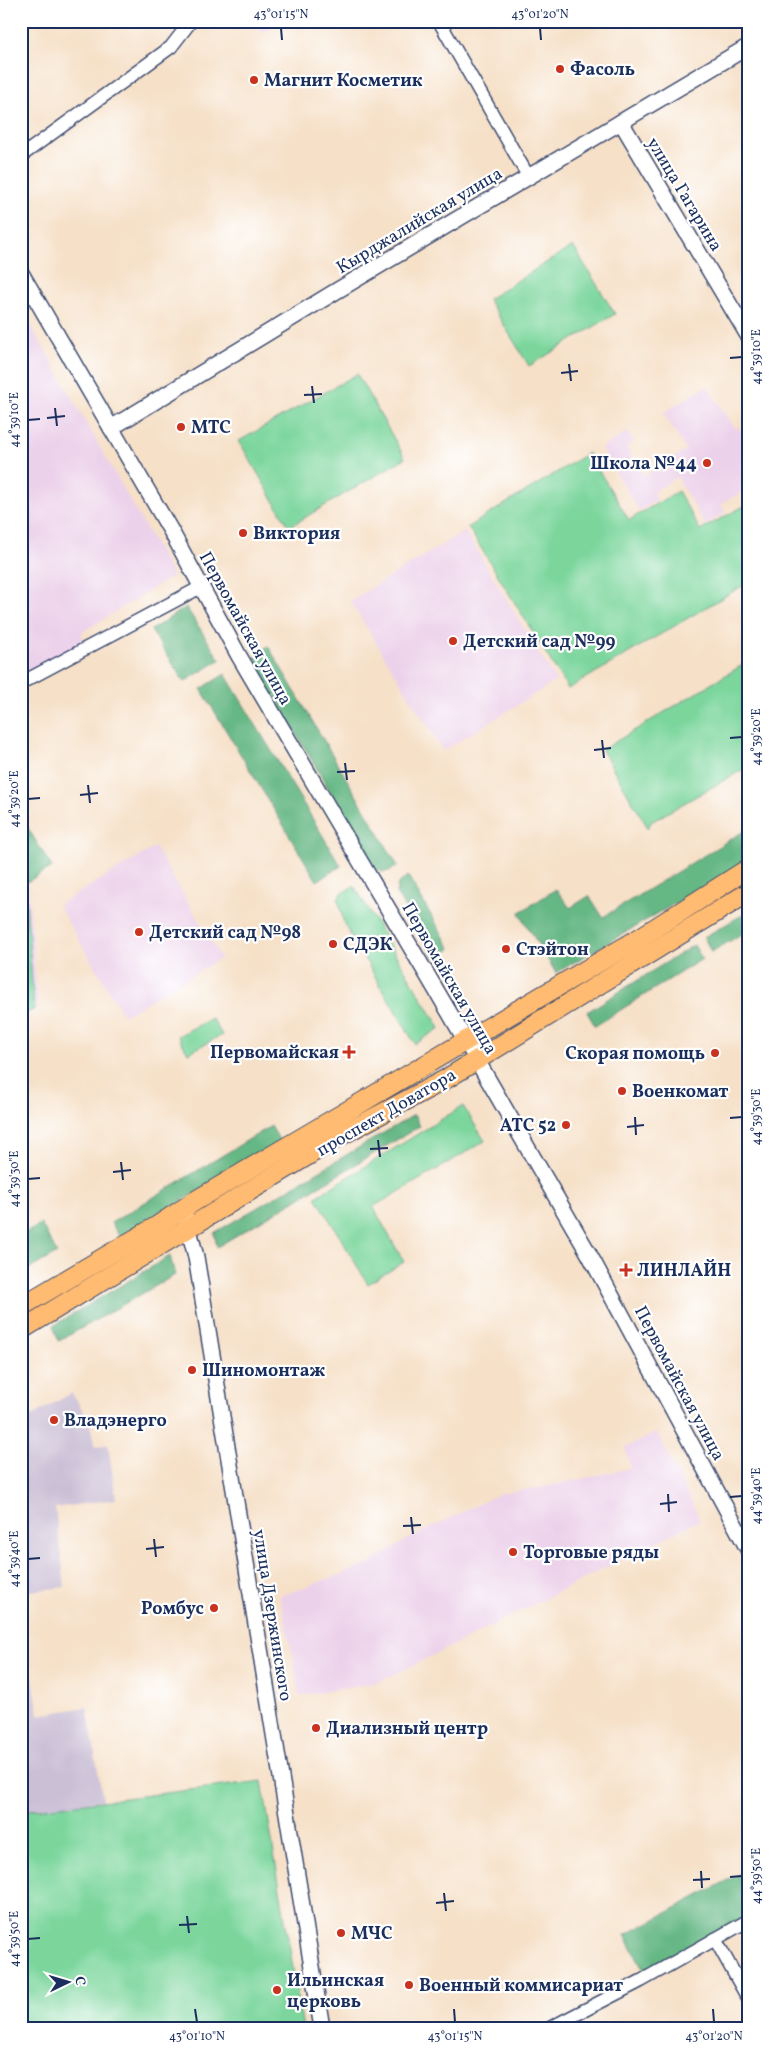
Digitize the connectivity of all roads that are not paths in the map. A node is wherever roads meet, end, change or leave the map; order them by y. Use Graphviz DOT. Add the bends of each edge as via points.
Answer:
graph roads {
  1 [pos="191,21"];
  2 [pos="439,21"];
  3 [pos="749,46"];
  4 [pos="620,122"];
  5 [pos="21,156"];
  6 [pos="528,176"];
  7 [pos="21,272"];
  8 [pos="749,337"];
  9 [pos="111,428"];
  10 [pos="201,587"];
  11 [pos="21,684"];
  12 [pos="749,868"];
  13 [pos="749,892"];
  14 [pos="466,1042"];
  15 [pos="476,1060"];
  16 [pos="184,1208"];
  17 [pos="189,1228"];
  18 [pos="22,1306"];
  19 [pos="21,1330"];
  20 [pos="749,1551"];
  21 [pos="749,1920"];
  22 [pos="715,1939"];
  23 [pos="749,2000"];
  24 [pos="322,2028"];
  25 [pos="550,2028"];
  1 -- 5 [label="street" via="170,47"];
  2 -- 6 [label="street"];
  3 -- 4 [label="street, Кырджалийская улица"];
  4 -- 6 [label="street, Кырджалийская улица"];
  4 -- 8 [label="street, улица Гагарина"];
  6 -- 9 [label="street, Кырджалийская улица"];
  7 -- 9 [label="street, Первомайская улица"];
  9 -- 10 [label="street, Первомайская улица"];
  10 -- 11 [label="street"];
  10 -- 14 [label="street, Первомайская улица"];
  12 -- 14 [label="main road, проспект Доватора"];
  13 -- 15 [label="main road, проспект Доватора"];
  14 -- 15 [label="street, Первомайская улица"];
  14 -- 16 [label="main road, проспект Доватора"];
  15 -- 17 [label="main road, проспект Доватора" via="340,1136"];
  15 -- 20 [label="street, Первомайская улица" via="589,1254"];
  16 -- 17 [label="street, улица Дзержинского"];
  16 -- 18 [label="main road, проспект Доватора"];
  17 -- 19 [label="main road, проспект Доватора"];
  17 -- 24 [label="street, улица Дзержинского"];
  21 -- 22 [label="street"];
  22 -- 23 [label="street"];
  22 -- 25 [label="street"];
}
